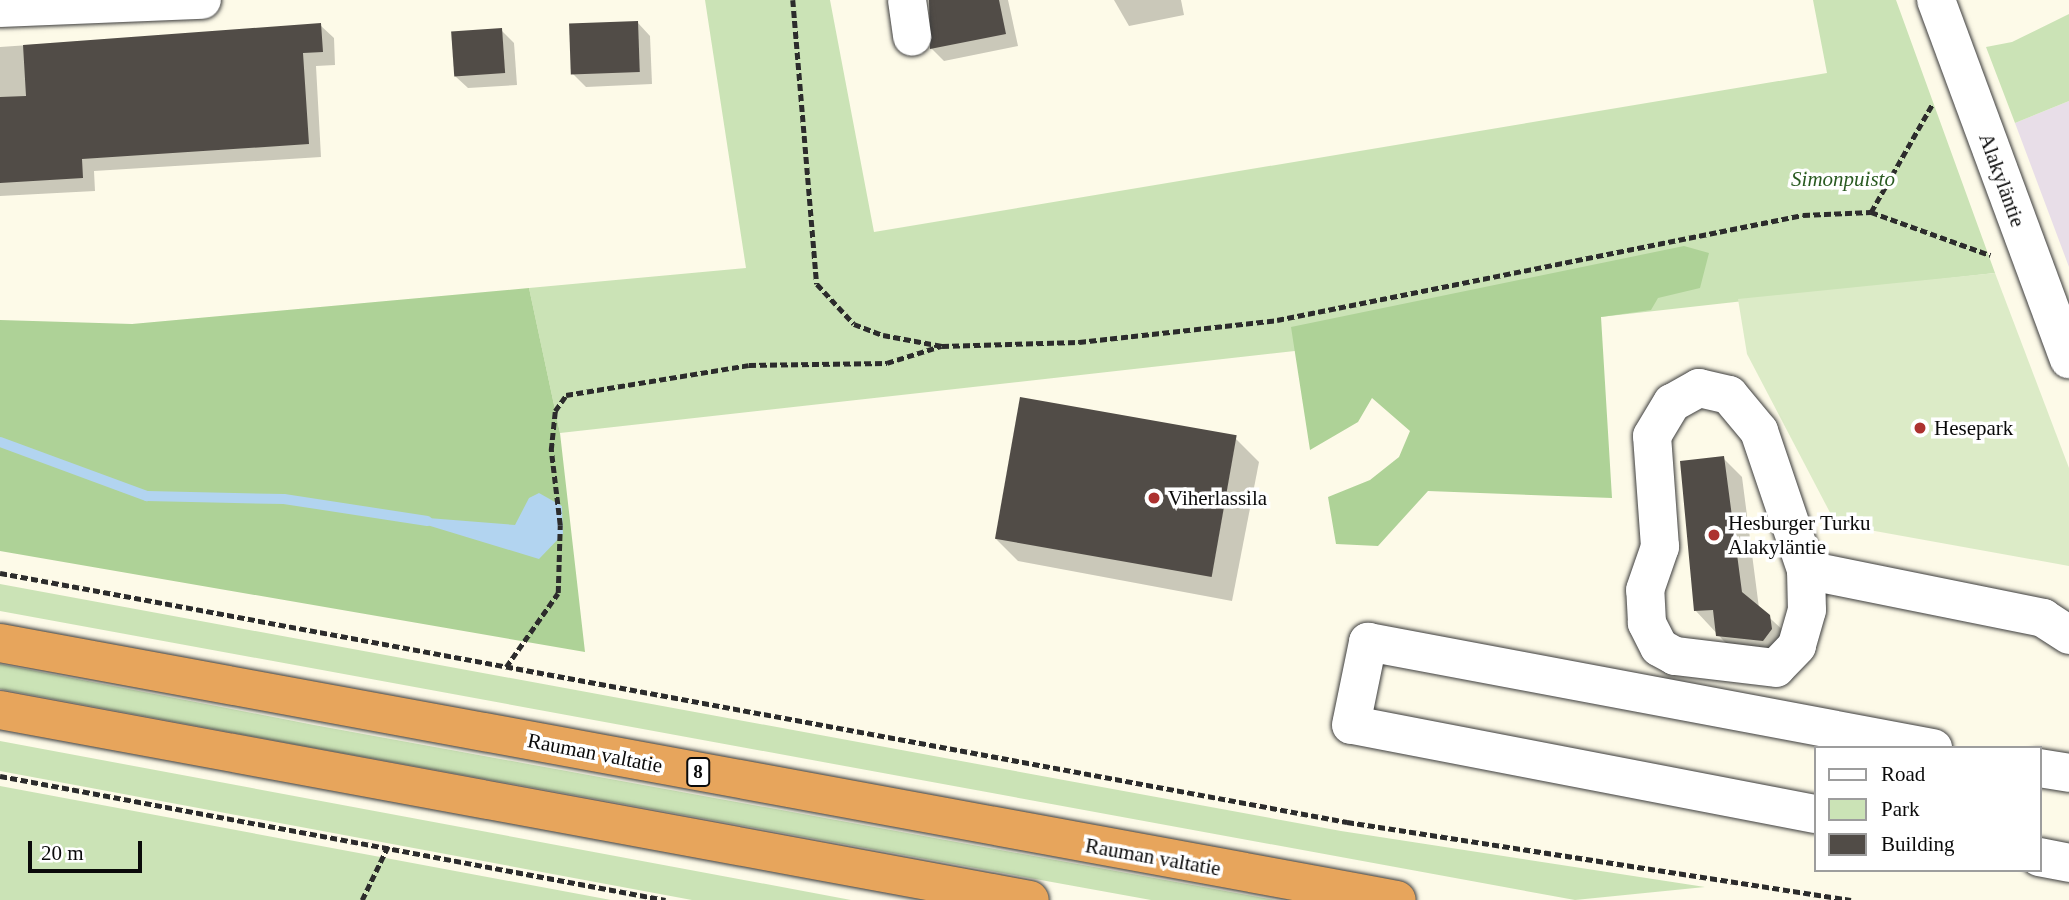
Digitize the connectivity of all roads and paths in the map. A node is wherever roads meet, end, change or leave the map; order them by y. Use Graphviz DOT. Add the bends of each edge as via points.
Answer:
graph roads {
  1 [pos="202,0"];
  2 [pos="793,0"];
  3 [pos="906,0"];
  4 [pos="1936,0"];
  5 [pos="0,8"];
  6 [pos="912,37"];
  7 [pos="1964,76"];
  8 [pos="1871,212"];
  9 [pos="2032,260"];
  10 [pos="942,346"];
  11 [pos="2069,359"];
  12 [pos="1806,570"];
  13 [pos="0,573"];
  14 [pos="2069,635"];
  15 [pos="0,643"];
  16 [pos="506,667"];
  17 [pos="0,710"];
  18 [pos="1923,746"];
  19 [pos="2041,768"];
  20 [pos="2069,773"];
  21 [pos="0,776"];
  22 [pos="1814,814"];
  23 [pos="388,846"];
  24 [pos="2041,857"];
  25 [pos="2069,863"];
  26 [pos="362,900"];
  27 [pos="666,900"];
  28 [pos="1030,900"];
  29 [pos="1397,900"];
  30 [pos="1851,900"];
  1 -- 5 [label="street"];
  2 -- 10 [label="path" via="817,284 854,324"];
  3 -- 6 [label="street"];
  4 -- 7 [label="street, Alakyläntie"];
  7 -- 8 [label="path" via="1941,88"];
  7 -- 9 [label="street, Alakyläntie"];
  8 -- 9 [label="path" via="2006,261"];
  8 -- 10 [label="path" via="1803,215 1277,320 1079,342"];
  9 -- 11 [label="street, Alakyläntie"];
  10 -- 16 [label="path" via="887,363 749,365 566,396 555,411 558,593"];
  12 -- 12 [label="street" via="1751,420 1718,389 1699,388 1676,399 1651,443 1660,547 1645,612 1659,647 1750,669 1782,665 1803,628"];
  12 -- 14 [label="street" via="2043,618"];
  13 -- 16 [label="path"];
  15 -- 29 [label="highway, Rauman valtatie / 8"];
  16 -- 30 [label="path" via="1347,822"];
  17 -- 28 [label="highway"];
  18 -- 22 [label="street" via="1368,642 1351,725"];
  19 -- 20 [label="street"];
  21 -- 23 [label="path"];
  23 -- 26 [label="path"];
  23 -- 27 [label="path"];
  24 -- 25 [label="street"];
}
